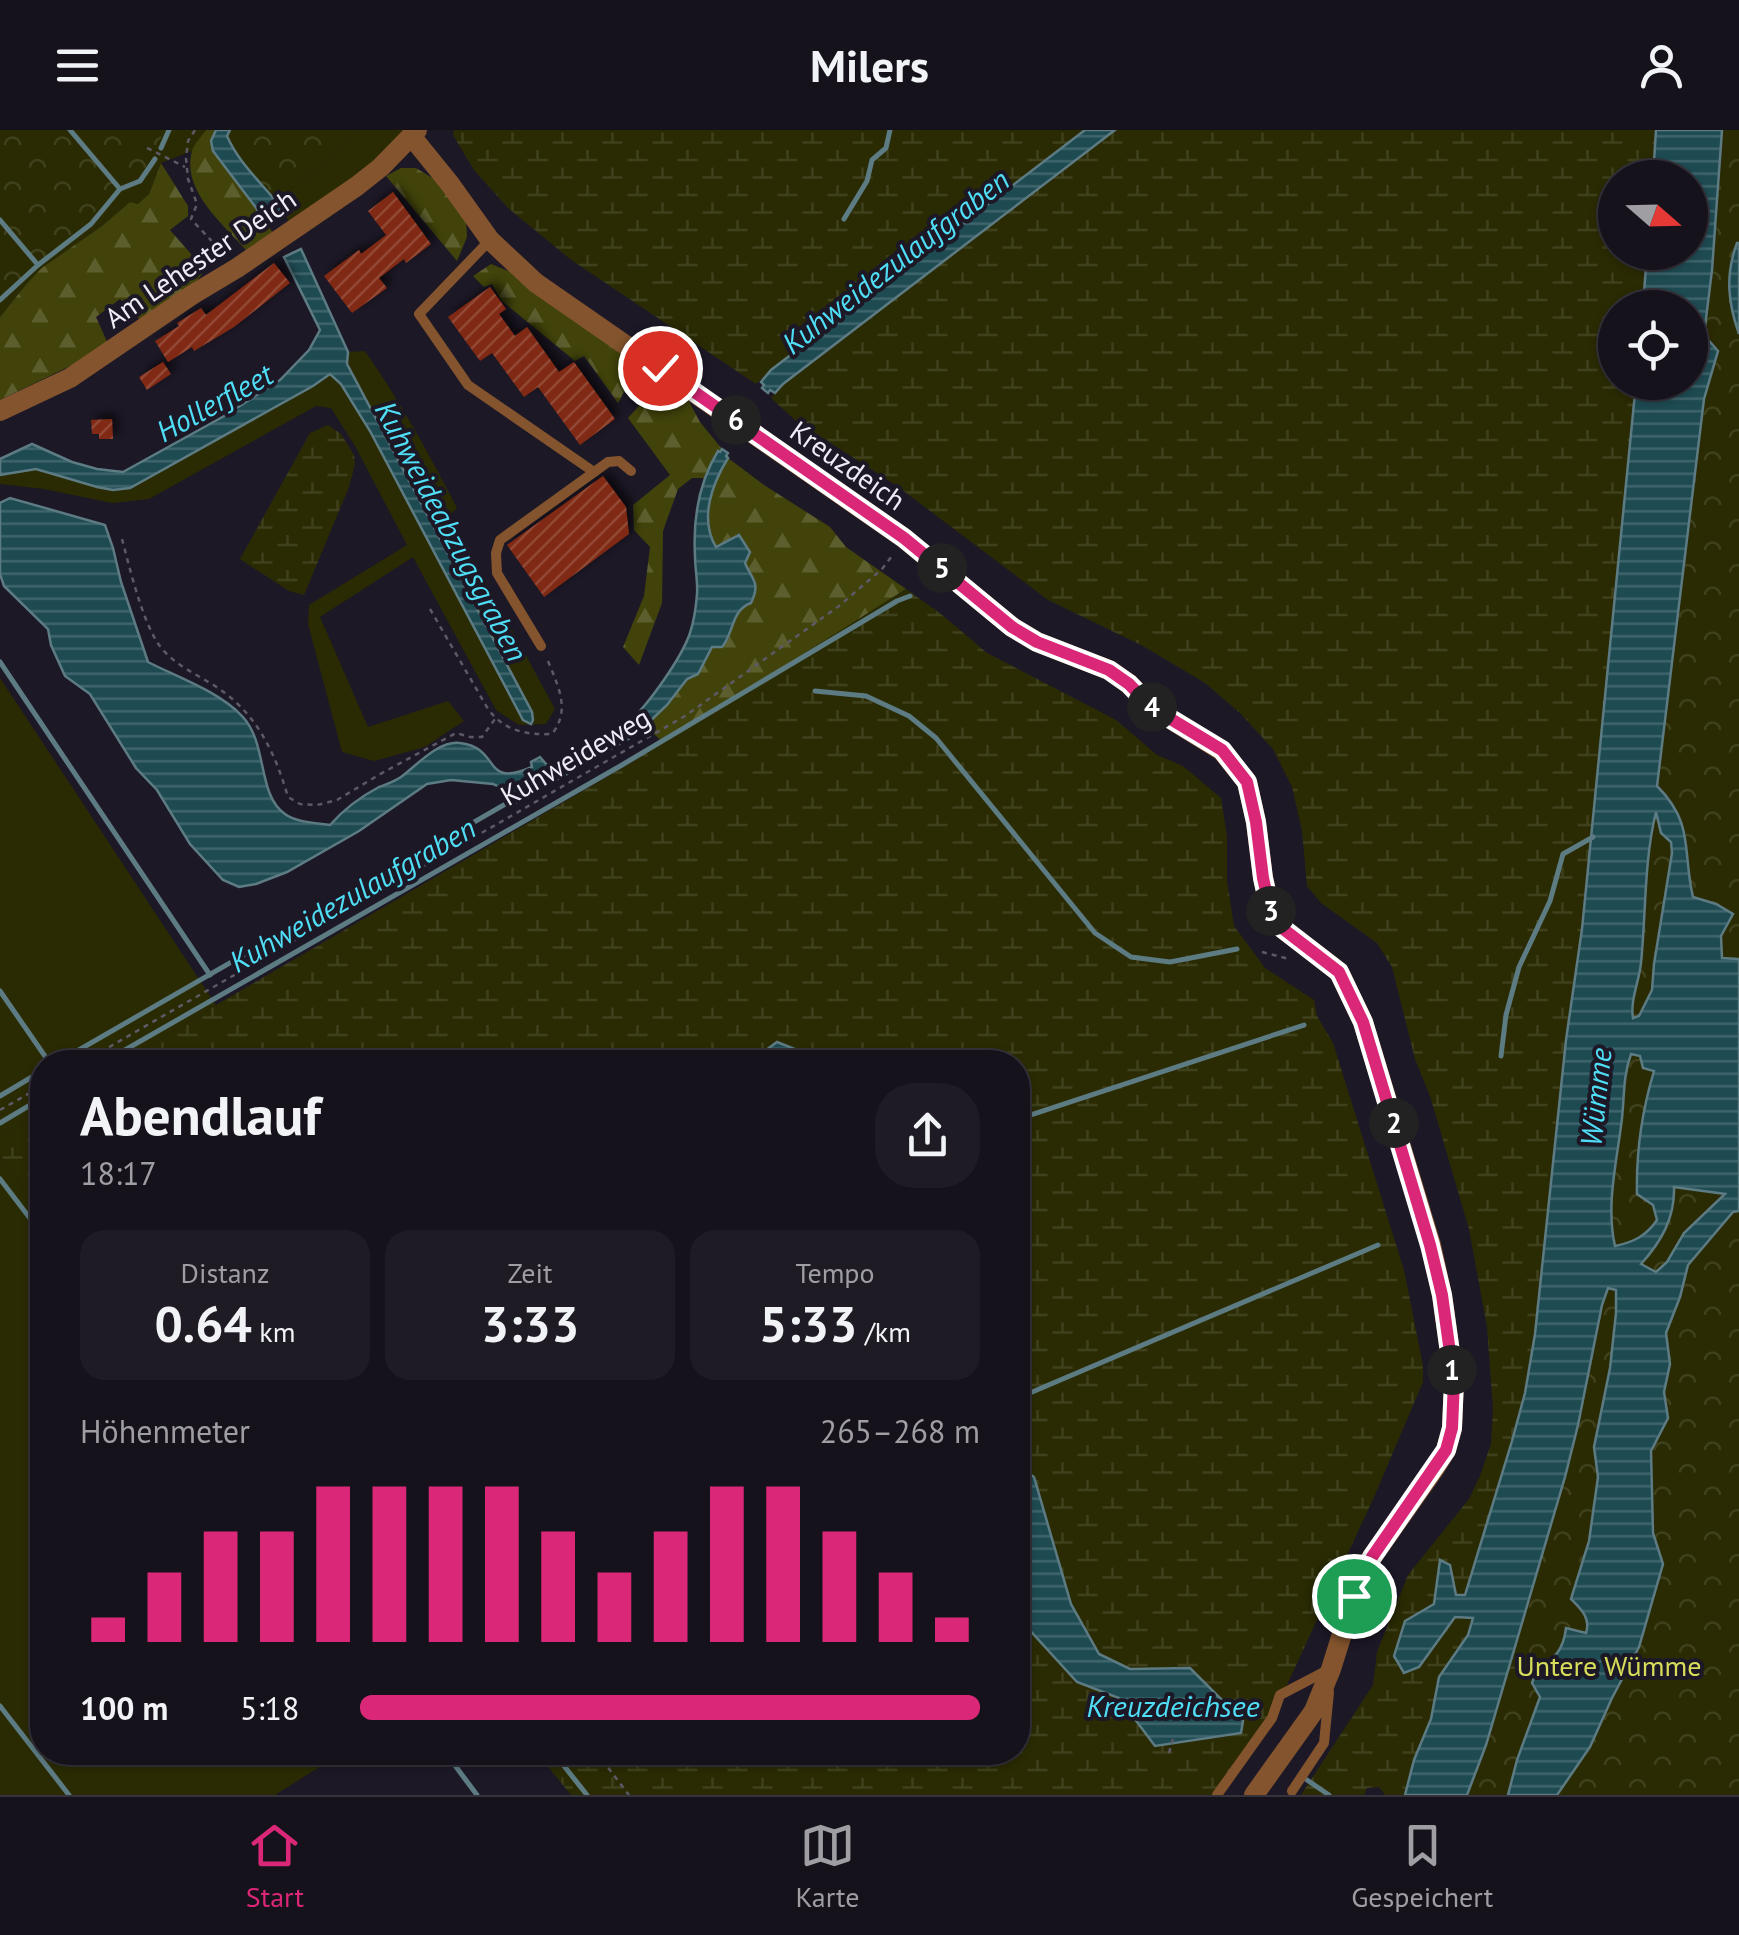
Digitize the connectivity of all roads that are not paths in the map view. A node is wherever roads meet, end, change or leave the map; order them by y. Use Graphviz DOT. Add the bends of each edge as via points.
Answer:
graph roads {
  1 [pos="415,134"];
  2 [pos="490,240"];
  3 [pos="0,410"];
  4 [pos="631,471"];
  5 [pos="594,472"];
  6 [pos="542,646"];
  7 [pos="1332,1669"];
  8 [pos="1292,1791"];
  9 [pos="1216,1795"];
  10 [pos="1254,1795"];
  1 -- 2 [label="street, Kreuzdeich"];
  1 -- 3 [label="street, Am Lehester Deich" via="357,186 236,268 70,378"];
  2 -- 5 [label="lane" via="419,314 468,384"];
  2 -- 7 [label="street, Kreuzdeich" via="536,283 904,538 1012,627 1109,670 1151,707 1222,750 1247,782 1270,909 1282,928 1339,972 1363,1022 1430,1245 1454,1381 1446,1450 1372,1557"];
  4 -- 5 [label="lane" via="619,461"];
  5 -- 6 [label="lane" via="500,540 496,553 498,573"];
  7 -- 8 [label="lane" via="1324,1743"];
  7 -- 9 [label="lane" via="1280,1695 1272,1718"];
  7 -- 10 [label="street, Kreuzdeich" via="1314,1710"];
}
